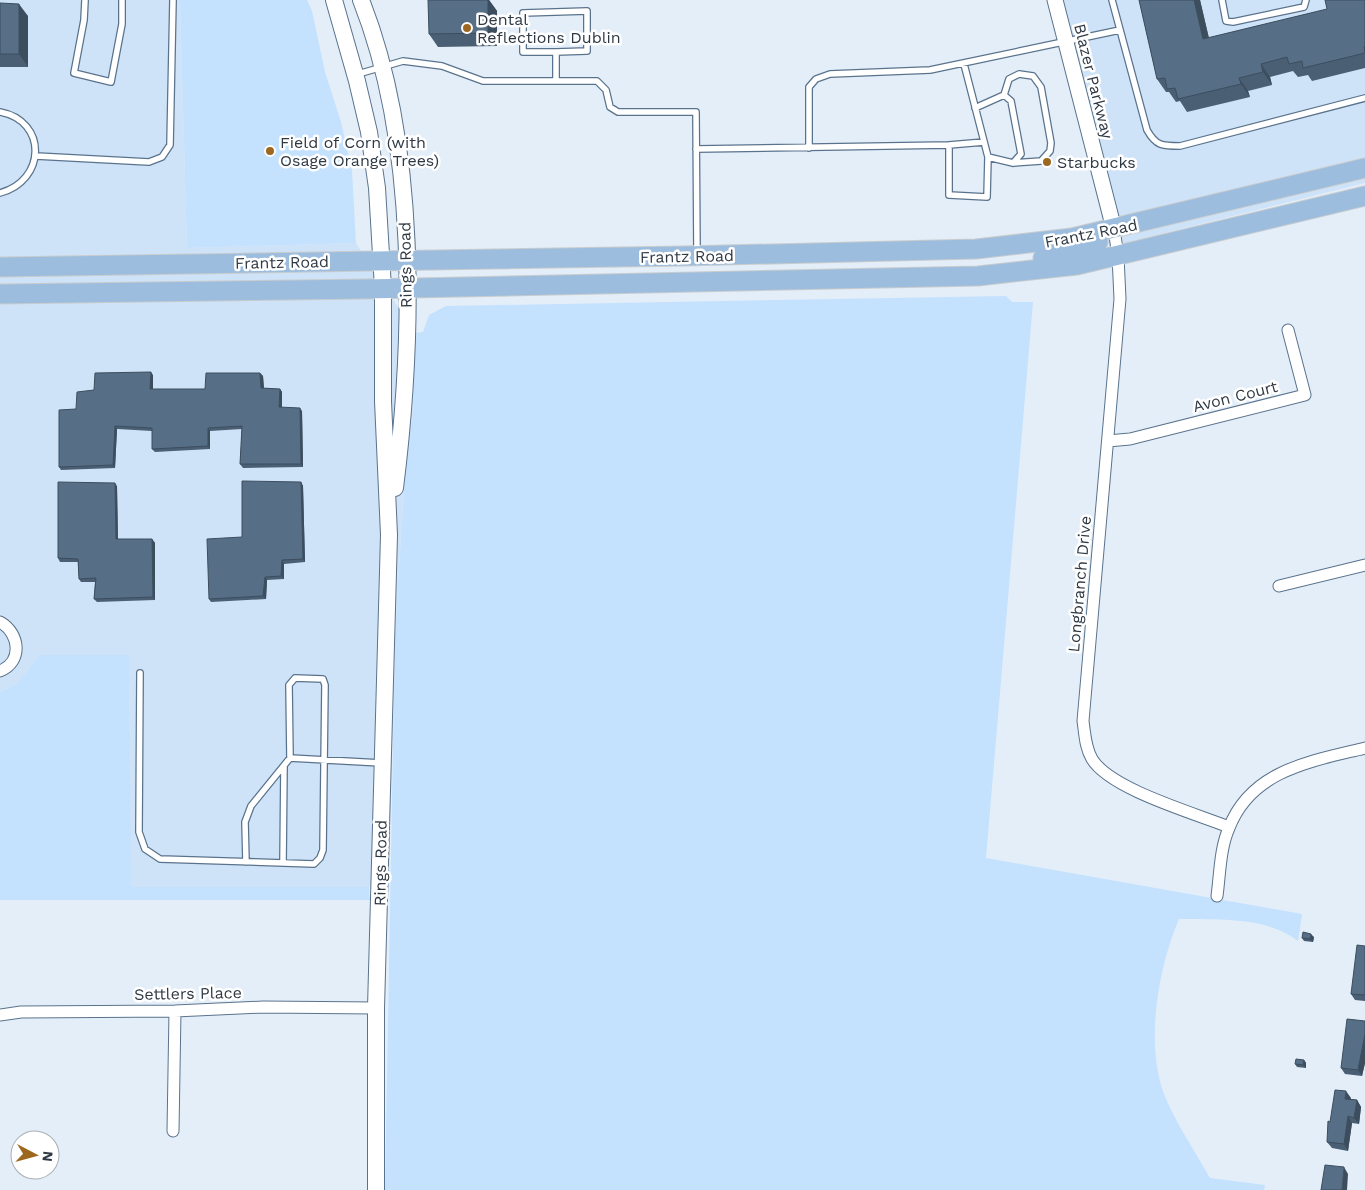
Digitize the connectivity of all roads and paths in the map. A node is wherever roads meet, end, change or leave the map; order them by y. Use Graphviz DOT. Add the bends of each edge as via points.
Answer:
graph roads {
  1 [pos="85,0"];
  2 [pos="122,0"];
  3 [pos="173,0"];
  4 [pos="334,0"];
  5 [pos="361,0"];
  6 [pos="1055,0"];
  7 [pos="1112,0"];
  8 [pos="1222,0"];
  9 [pos="1306,0"];
  10 [pos="1120,30"];
  11 [pos="1066,42"];
  12 [pos="556,52"];
  13 [pos="964,64"];
  14 [pos="383,67"];
  15 [pos="356,75"];
  16 [pos="556,81"];
  17 [pos="1004,95"];
  18 [pos="1365,98"];
  19 [pos="975,108"];
  20 [pos="0,112"];
  21 [pos="984,142"];
  22 [pos="949,145"];
  23 [pos="809,148"];
  24 [pos="696,149"];
  25 [pos="36,156"];
  26 [pos="988,157"];
  27 [pos="1013,163"];
  28 [pos="1365,168"];
  29 [pos="0,193"];
  30 [pos="1365,196"];
  31 [pos="1222,203"];
  32 [pos="1114,229"];
  33 [pos="697,256"];
  34 [pos="1118,256"];
  35 [pos="406,260"];
  36 [pos="382,261"];
  37 [pos="0,267"];
  38 [pos="989,274"];
  39 [pos="384,288"];
  40 [pos="406,288"];
  41 [pos="0,294"];
  42 [pos="1288,330"];
  43 [pos="1108,441"];
  44 [pos="389,535"];
  45 [pos="1365,565"];
  46 [pos="1279,586"];
  47 [pos="0,622"];
  48 [pos="0,671"];
  49 [pos="140,673"];
  50 [pos="1365,748"];
  51 [pos="290,758"];
  52 [pos="323,760"];
  53 [pos="383,763"];
  54 [pos="284,766"];
  55 [pos="1229,828"];
  56 [pos="246,862"];
  57 [pos="283,863"];
  58 [pos="1217,896"];
  59 [pos="376,1008"];
  60 [pos="175,1011"];
  61 [pos="0,1015"];
  62 [pos="173,1131"];
  63 [pos="376,1190"];
  1 -- 2 [label="lane" via="74,73 110,82 122,24"];
  3 -- 25 [label="lane" via="170,145 162,157 149,162"];
  4 -- 15 [label="main road, Rings Road"];
  5 -- 14 [label="main road, Rings Road"];
  6 -- 11 [label="street, Blazer Parkway"];
  7 -- 10 [label="lane"];
  8 -- 9 [label="lane" via="1226,20 1233,22 1304,7"];
  10 -- 11 [label="lane"];
  10 -- 18 [label="lane" via="1148,130 1154,141 1165,146 1180,146"];
  11 -- 13 [label="lane"];
  11 -- 32 [label="street, Blazer Parkway"];
  12 -- 12 [label="lane" via="587,51 587,11 523,13 523,52"];
  12 -- 16 [label="lane"];
  13 -- 19 [label="lane"];
  13 -- 23 [label="lane" via="930,70 830,74 816,79 809,86"];
  14 -- 15 [label="lane"];
  14 -- 16 [label="lane" via="403,61 442,66 483,81"];
  14 -- 35 [label="main road, Rings Road" via="402,180"];
  15 -- 36 [label="main road, Rings Road" via="377,188"];
  16 -- 24 [label="lane" via="597,81 606,90 610,107 618,112 696,112"];
  17 -- 19 [label="lane"];
  17 -- 27 [label="lane" via="1011,101 1021,154"];
  17 -- 27 [label="lane" via="1009,79 1019,74 1033,76 1041,87 1051,143 1050,152 1041,161"];
  19 -- 21 [label="lane"];
  20 -- 25 [label="lane" via="21,121 30,131"];
  21 -- 22 [label="lane"];
  21 -- 26 [label="lane"];
  22 -- 23 [label="lane"];
  22 -- 26 [label="lane" via="949,195 987,197"];
  23 -- 24 [label="lane"];
  24 -- 33 [label="lane"];
  25 -- 29 [label="lane" via="25,181"];
  26 -- 27 [label="lane"];
  28 -- 31 [label="main road, Frantz Road"];
  30 -- 34 [label="main road, Frantz Road"];
  31 -- 32 [label="main road, Frantz Road"];
  31 -- 34 [label="main road"];
  32 -- 33 [label="main road, Frantz Road" via="1072,238 976,249"];
  32 -- 34 [label="street, Longbranch Drive"];
  32 -- 38 [label="main road" via="1091,245 1022,262"];
  33 -- 35 [label="main road, Frantz Road"];
  34 -- 38 [label="main road, Frantz Road" via="1077,265"];
  34 -- 43 [label="street, Longbranch Drive" via="1120,299"];
  35 -- 36 [label="main road, Frantz Road"];
  35 -- 40 [label="main road, Rings Road"];
  36 -- 37 [label="main road, Frantz Road"];
  36 -- 39 [label="main road, Rings Road"];
  38 -- 40 [label="main road, Frantz Road" via="902,279"];
  39 -- 40 [label="main road, Frantz Road"];
  39 -- 41 [label="main road, Frantz Road"];
  39 -- 44 [label="main road, Rings Road" via="383,401"];
  40 -- 44 [label="main road, Rings Road" via="403,425"];
  42 -- 43 [label="street, Avon Court" via="1305,395 1130,439"];
  43 -- 55 [label="street, Longbranch Drive" via="1084,721 1086,747 1099,769 1120,784"];
  44 -- 53 [label="main road, Rings Road"];
  45 -- 46 [label="street"];
  47 -- 48 [label="street" via="12,632 16,648 10,664"];
  49 -- 56 [label="lane" via="139,832 145,849 160,859"];
  50 -- 55 [label="street" via="1296,765 1272,776 1249,796"];
  51 -- 52 [label="lane"];
  51 -- 52 [label="lane" via="289,685 295,678 318,677 325,685"];
  51 -- 54 [label="lane"];
  52 -- 53 [label="lane"];
  52 -- 57 [label="lane" via="323,850 320,858 314,864"];
  53 -- 59 [label="main road, Rings Road"];
  54 -- 56 [label="lane" via="252,806 245,822"];
  54 -- 57 [label="lane"];
  55 -- 58 [label="street"];
  56 -- 57 [label="lane"];
  59 -- 60 [label="street, Settlers Place" via="263,1007"];
  59 -- 63 [label="main road, Rings Road"];
  60 -- 61 [label="street, Settlers Place"];
  60 -- 62 [label="street"];
}
